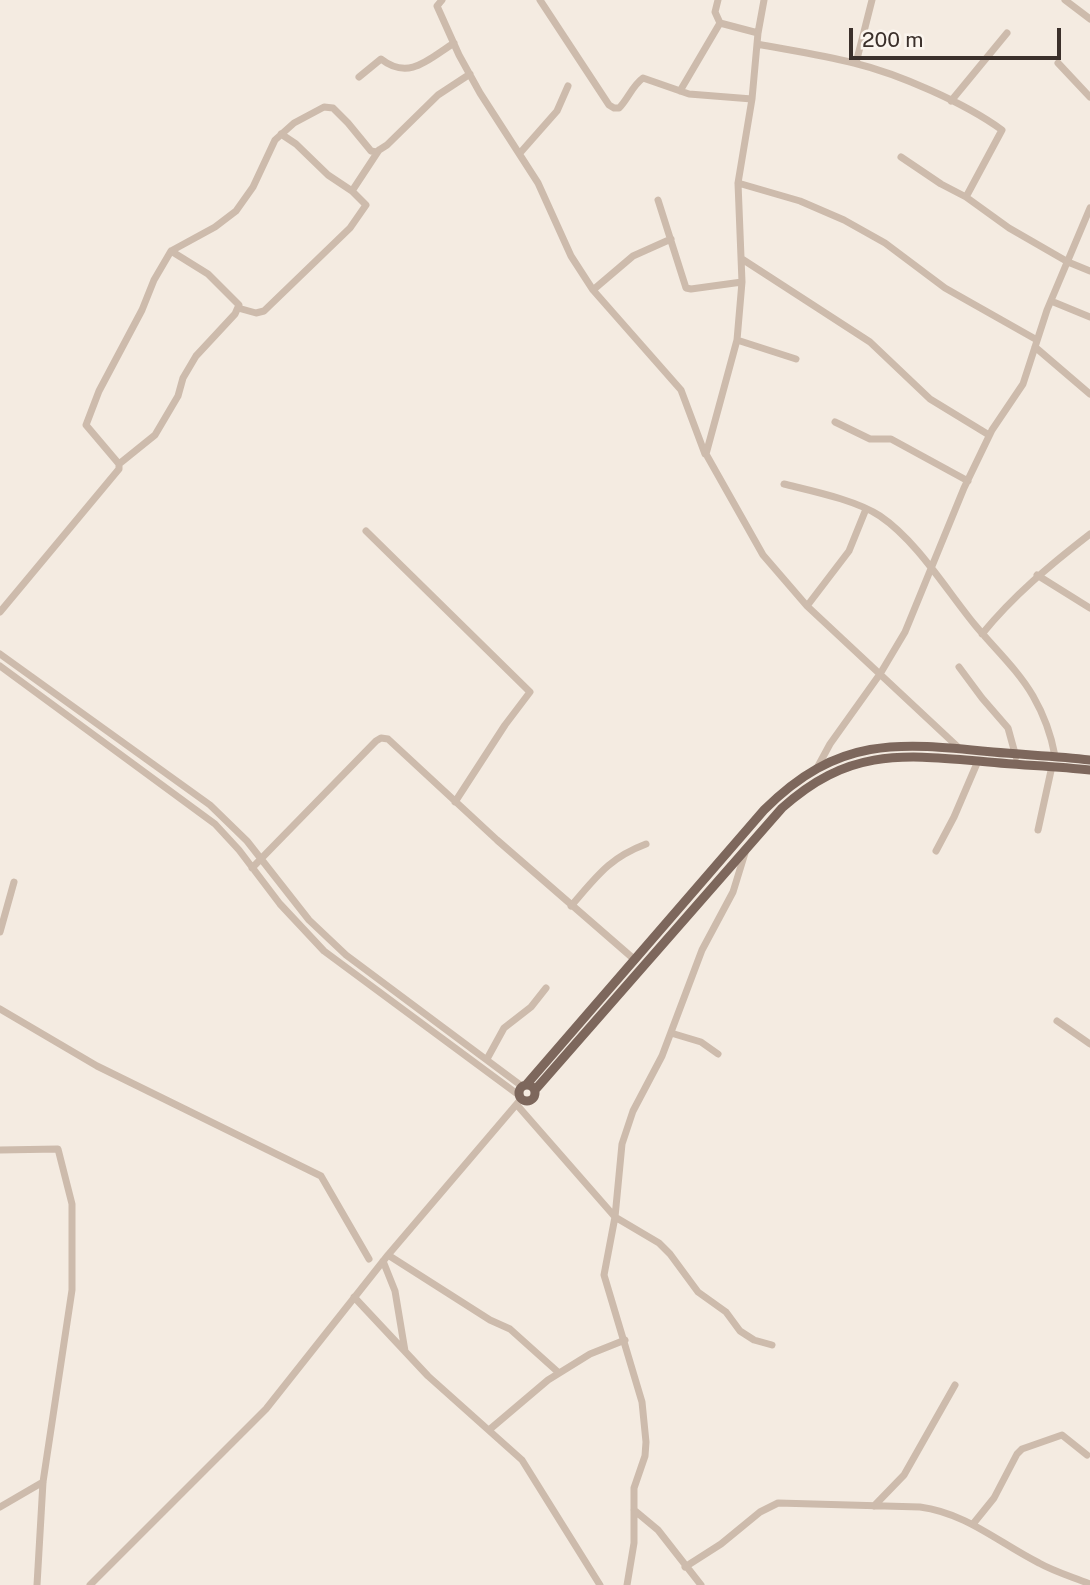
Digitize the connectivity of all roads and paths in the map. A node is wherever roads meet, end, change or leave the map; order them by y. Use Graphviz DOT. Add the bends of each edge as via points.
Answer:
graph roads {
  1 [pos="540,0"];
  2 [pos="718,0"];
  3 [pos="764,0"];
  4 [pos="872,0"];
  5 [pos="1065,0"];
  6 [pos="438,2"];
  7 [pos="1090,19"];
  8 [pos="720,23"];
  9 [pos="758,33"];
  10 [pos="1007,33"];
  11 [pos="454,43"];
  12 [pos="757,44"];
  13 [pos="856,63"];
  14 [pos="1058,64"];
  15 [pos="470,74"];
  16 [pos="359,77"];
  17 [pos="568,86"];
  18 [pos="680,91"];
  19 [pos="1090,97"];
  20 [pos="752,99"];
  21 [pos="951,101"];
  22 [pos="281,134"];
  23 [pos="379,150"];
  24 [pos="520,153"];
  25 [pos="901,157"];
  26 [pos="738,183"];
  27 [pos="352,191"];
  28 [pos="965,197"];
  29 [pos="658,200"];
  30 [pos="1090,208"];
  31 [pos="671,239"];
  32 [pos="171,251"];
  33 [pos="741,258"];
  34 [pos="1068,262"];
  35 [pos="1090,271"];
  36 [pos="742,282"];
  37 [pos="593,290"];
  38 [pos="1051,301"];
  39 [pos="238,308"];
  40 [pos="1090,317"];
  41 [pos="737,340"];
  42 [pos="1036,343"];
  43 [pos="796,359"];
  44 [pos="1090,394"];
  45 [pos="835,422"];
  46 [pos="989,435"];
  47 [pos="706,454"];
  48 [pos="119,464"];
  49 [pos="968,481"];
  50 [pos="784,484"];
  51 [pos="866,509"];
  52 [pos="366,531"];
  53 [pos="1090,534"];
  54 [pos="932,569"];
  55 [pos="1037,575"];
  56 [pos="807,606"];
  57 [pos="1090,608"];
  58 [pos="0,612"];
  59 [pos="982,634"];
  60 [pos="0,654"];
  61 [pos="0,666"];
  62 [pos="960,667"];
  63 [pos="880,674"];
  64 [pos="960,749"];
  65 [pos="1017,759"];
  66 [pos="1090,760"];
  67 [pos="978,761"];
  68 [pos="1054,761"];
  69 [pos="817,768"];
  70 [pos="1090,770"];
  71 [pos="455,802"];
  72 [pos="1038,830"];
  73 [pos="646,844"];
  74 [pos="936,851"];
  75 [pos="745,852"];
  76 [pos="260,859"];
  77 [pos="252,868"];
  78 [pos="14,882"];
  79 [pos="571,906"];
  80 [pos="0,932"];
  81 [pos="635,960"];
  82 [pos="546,988"];
  83 [pos="0,1009"];
  84 [pos="1057,1021"];
  85 [pos="671,1033"];
  86 [pos="1090,1044"];
  87 [pos="718,1054"];
  88 [pos="487,1059"];
  89 [pos="524,1094"];
  90 [pos="0,1150"];
  91 [pos="615,1217"];
  92 [pos="385,1258"];
  93 [pos="369,1259"];
  94 [pos="354,1297"];
  95 [pos="625,1340"];
  96 [pos="772,1345"];
  97 [pos="405,1351"];
  98 [pos="559,1373"];
  99 [pos="955,1385"];
  100 [pos="489,1430"];
  101 [pos="1087,1455"];
  102 [pos="43,1482"];
  103 [pos="3,1503"];
  104 [pos="874,1506"];
  105 [pos="634,1510"];
  106 [pos="972,1524"];
  107 [pos="685,1567"];
  108 [pos="1090,1584"];
  109 [pos="37,1585"];
  110 [pos="90,1585"];
  111 [pos="600,1585"];
  112 [pos="627,1585"];
  113 [pos="701,1585"];
  1 -- 18 [label="street" via="609,105 619,108 643,78"];
  2 -- 8 [label="street" via="715,12"];
  3 -- 9 [label="street"];
  4 -- 13 [label="street"];
  5 -- 7 [label="street"];
  6 -- 11 [label="street"];
  8 -- 9 [label="street"];
  8 -- 18 [label="street"];
  9 -- 12 [label="street"];
  10 -- 21 [label="street"];
  11 -- 15 [label="street"];
  11 -- 16 [label="street" via="413,69 381,59"];
  12 -- 13 [label="street"];
  12 -- 20 [label="street"];
  13 -- 21 [label="street"];
  14 -- 19 [label="street"];
  15 -- 23 [label="street" via="438,95"];
  15 -- 24 [label="street"];
  17 -- 24 [label="street" via="557,111"];
  18 -- 20 [label="street"];
  20 -- 26 [label="street"];
  21 -- 28 [label="street" via="1002,130"];
  22 -- 23 [label="street" via="324,107 332,108 371,151"];
  22 -- 27 [label="street"];
  22 -- 32 [label="street" via="236,211"];
  23 -- 27 [label="street"];
  24 -- 37 [label="street"];
  25 -- 28 [label="street"];
  26 -- 33 [label="street"];
  26 -- 42 [label="street" via="844,220"];
  27 -- 39 [label="street" via="366,205 350,228 264,311"];
  28 -- 34 [label="street"];
  29 -- 31 [label="street"];
  30 -- 34 [label="street"];
  31 -- 36 [label="street" via="686,288"];
  31 -- 37 [label="street" via="633,256"];
  32 -- 39 [label="street" via="208,274"];
  32 -- 48 [label="street" via="86,425"];
  33 -- 36 [label="street"];
  33 -- 46 [label="street" via="868,340 930,399"];
  34 -- 35 [label="street"];
  34 -- 38 [label="street"];
  36 -- 41 [label="street"];
  37 -- 47 [label="street" via="681,390"];
  38 -- 40 [label="street"];
  38 -- 42 [label="street"];
  39 -- 48 [label="street" via="196,356 155,435"];
  41 -- 43 [label="street"];
  41 -- 47 [label="street"];
  42 -- 44 [label="street"];
  42 -- 46 [label="street" via="1023,384"];
  45 -- 49 [label="street" via="870,439 891,439"];
  46 -- 49 [label="street"];
  47 -- 56 [label="street" via="763,555"];
  48 -- 58 [label="street"];
  49 -- 54 [label="street"];
  50 -- 51 [label="street"];
  51 -- 54 [label="street" via="893,526"];
  51 -- 56 [label="street" via="849,551"];
  52 -- 71 [label="street" via="530,692"];
  53 -- 55 [label="street"];
  54 -- 59 [label="street"];
  54 -- 63 [label="street" via="905,632"];
  55 -- 57 [label="street"];
  55 -- 59 [label="street"];
  56 -- 63 [label="street"];
  59 -- 68 [label="street" via="1032,694 1051,734"];
  60 -- 76 [label="street" via="210,805"];
  61 -- 77 [label="street" via="202,813"];
  62 -- 65 [label="street" via="1008,728"];
  63 -- 64 [label="street"];
  63 -- 69 [label="street"];
  64 -- 65 [label="main road"];
  64 -- 69 [label="main road" via="875,747"];
  65 -- 67 [label="main road"];
  65 -- 68 [label="main road"];
  66 -- 68 [label="main road"];
  67 -- 74 [label="street"];
  67 -- 75 [label="main road" via="897,756 846,767 793,798"];
  68 -- 70 [label="main road"];
  68 -- 72 [label="street"];
  69 -- 81 [label="main road" via="764,810"];
  71 -- 76 [label="street" via="388,739 381,738"];
  71 -- 79 [label="street"];
  73 -- 79 [label="street" via="612,861"];
  75 -- 85 [label="street" via="733,892 702,950"];
  75 -- 89 [label="main road"];
  76 -- 77 [label="street"];
  76 -- 88 [label="street" via="309,920 345,955"];
  77 -- 89 [label="street" via="324,951"];
  78 -- 80 [label="street"];
  79 -- 81 [label="street"];
  81 -- 89 [label="main road"];
  82 -- 88 [label="street" via="504,1028"];
  83 -- 93 [label="street" via="97,1066 321,1176"];
  84 -- 86 [label="street"];
  85 -- 87 [label="street" via="701,1042"];
  85 -- 91 [label="street" via="625,1132"];
  88 -- 89 [label="street"];
  89 -- 91 [label="street"];
  89 -- 92 [label="street"];
  90 -- 102 [label="street" via="58,1149 72,1203 72,1290"];
  91 -- 95 [label="street" via="604,1275"];
  91 -- 96 [label="street" via="659,1243 698,1292 719,1306 740,1331"];
  92 -- 94 [label="street"];
  92 -- 97 [label="street"];
  92 -- 98 [label="street" via="510,1329"];
  94 -- 97 [label="street"];
  94 -- 110 [label="street" via="266,1409"];
  95 -- 98 [label="street"];
  95 -- 105 [label="street" via="642,1402 646,1442"];
  97 -- 100 [label="street"];
  98 -- 100 [label="street"];
  99 -- 104 [label="street" via="904,1475"];
  100 -- 111 [label="street" via="522,1460"];
  101 -- 106 [label="street" via="1062,1435 1022,1449 994,1498"];
  102 -- 103 [label="street"];
  102 -- 109 [label="street"];
  104 -- 106 [label="street" via="936,1509"];
  104 -- 107 [label="street" via="778,1503"];
  105 -- 107 [label="street" via="658,1530"];
  105 -- 112 [label="street"];
  106 -- 108 [label="street" via="1039,1564"];
  107 -- 113 [label="street"];
}
